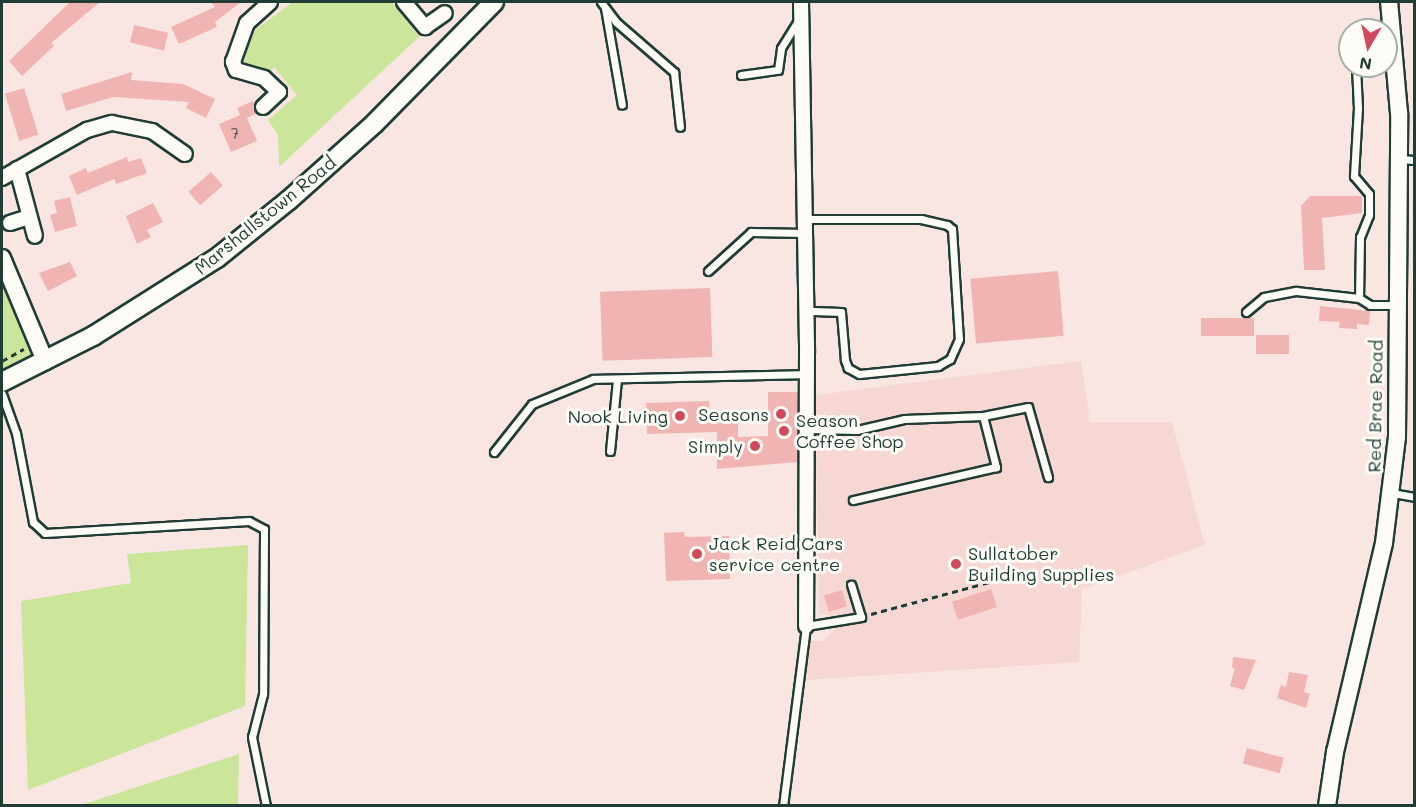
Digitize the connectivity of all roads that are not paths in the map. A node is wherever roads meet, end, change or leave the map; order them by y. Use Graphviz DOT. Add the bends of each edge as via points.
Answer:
graph roads {
  1 [pos="270,2"];
  2 [pos="405,2"];
  3 [pos="494,2"];
  4 [pos="801,2"];
  5 [pos="1389,2"];
  6 [pos="603,5"];
  7 [pos="445,13"];
  8 [pos="801,16"];
  9 [pos="1389,18"];
  10 [pos="741,75"];
  11 [pos="1357,78"];
  12 [pos="1396,78"];
  13 [pos="622,105"];
  14 [pos="262,107"];
  15 [pos="680,127"];
  16 [pos="185,154"];
  17 [pos="1407,159"];
  18 [pos="17,169"];
  19 [pos="2,178"];
  20 [pos="29,217"];
  21 [pos="10,223"];
  22 [pos="805,226"];
  23 [pos="34,236"];
  24 [pos="2,258"];
  25 [pos="708,271"];
  26 [pos="1359,298"];
  27 [pos="1397,305"];
  28 [pos="806,311"];
  29 [pos="1246,312"];
  30 [pos="45,362"];
  31 [pos="807,374"];
  32 [pos="617,379"];
  33 [pos="2,382"];
  34 [pos="2,394"];
  35 [pos="983,416"];
  36 [pos="807,429"];
  37 [pos="610,451"];
  38 [pos="494,452"];
  39 [pos="1048,477"];
  40 [pos="1392,493"];
  41 [pos="1414,497"];
  42 [pos="853,501"];
  43 [pos="851,584"];
  44 [pos="806,626"];
  45 [pos="266,806"];
  46 [pos="783,806"];
  47 [pos="1327,806"];
  1 -- 14 [label="street" via="248,23 233,62 236,70 264,78 279,92"];
  2 -- 7 [label="street" via="425,27"];
  3 -- 30 [label="main road, Marshallstown Road" via="375,123 217,258"];
  4 -- 8 [label="street"];
  5 -- 9 [label="street, Red Brae Road"];
  6 -- 13 [label="lane"];
  6 -- 15 [label="lane" via="674,72"];
  8 -- 10 [label="lane" via="781,48 778,70"];
  8 -- 22 [label="street"];
  11 -- 26 [label="lane" via="1359,108 1354,176 1369,194 1369,215 1360,237"];
  12 -- 17 [label="street, Red Brae Road"];
  16 -- 18 [label="street" via="152,131 115,123 87,130"];
  17 -- 27 [label="street, Red Brae Road"];
  18 -- 19 [label="street"];
  18 -- 20 [label="street"];
  20 -- 21 [label="street"];
  20 -- 23 [label="street"];
  22 -- 25 [label="lane" via="751,232"];
  22 -- 28 [label="street"];
  22 -- 28 [label="lane" via="921,219 947,225 952,229 959,339 950,359 938,366 859,374 848,368 845,360 841,312"];
  24 -- 30 [label="street"];
  26 -- 27 [label="lane" via="1370,305"];
  26 -- 29 [label="lane" via="1296,291 1264,297"];
  27 -- 40 [label="street, Red Brae Road" via="1397,437"];
  28 -- 31 [label="street"];
  30 -- 33 [label="main road, Marshallstown Road"];
  31 -- 32 [label="lane"];
  31 -- 36 [label="street"];
  32 -- 37 [label="lane"];
  32 -- 38 [label="lane" via="593,379 532,404"];
  34 -- 45 [label="lane" via="16,433 33,522 45,533 249,520 264,529 263,694 252,737"];
  35 -- 36 [label="lane" via="904,419 857,430"];
  35 -- 39 [label="lane" via="1028,407"];
  35 -- 42 [label="lane" via="996,467"];
  36 -- 44 [label="street"];
  40 -- 41 [label="lane"];
  40 -- 47 [label="street, Red Brae Road" via="1382,555 1335,752"];
  43 -- 44 [label="lane" via="861,617"];
  44 -- 46 [label="lane"];
}
